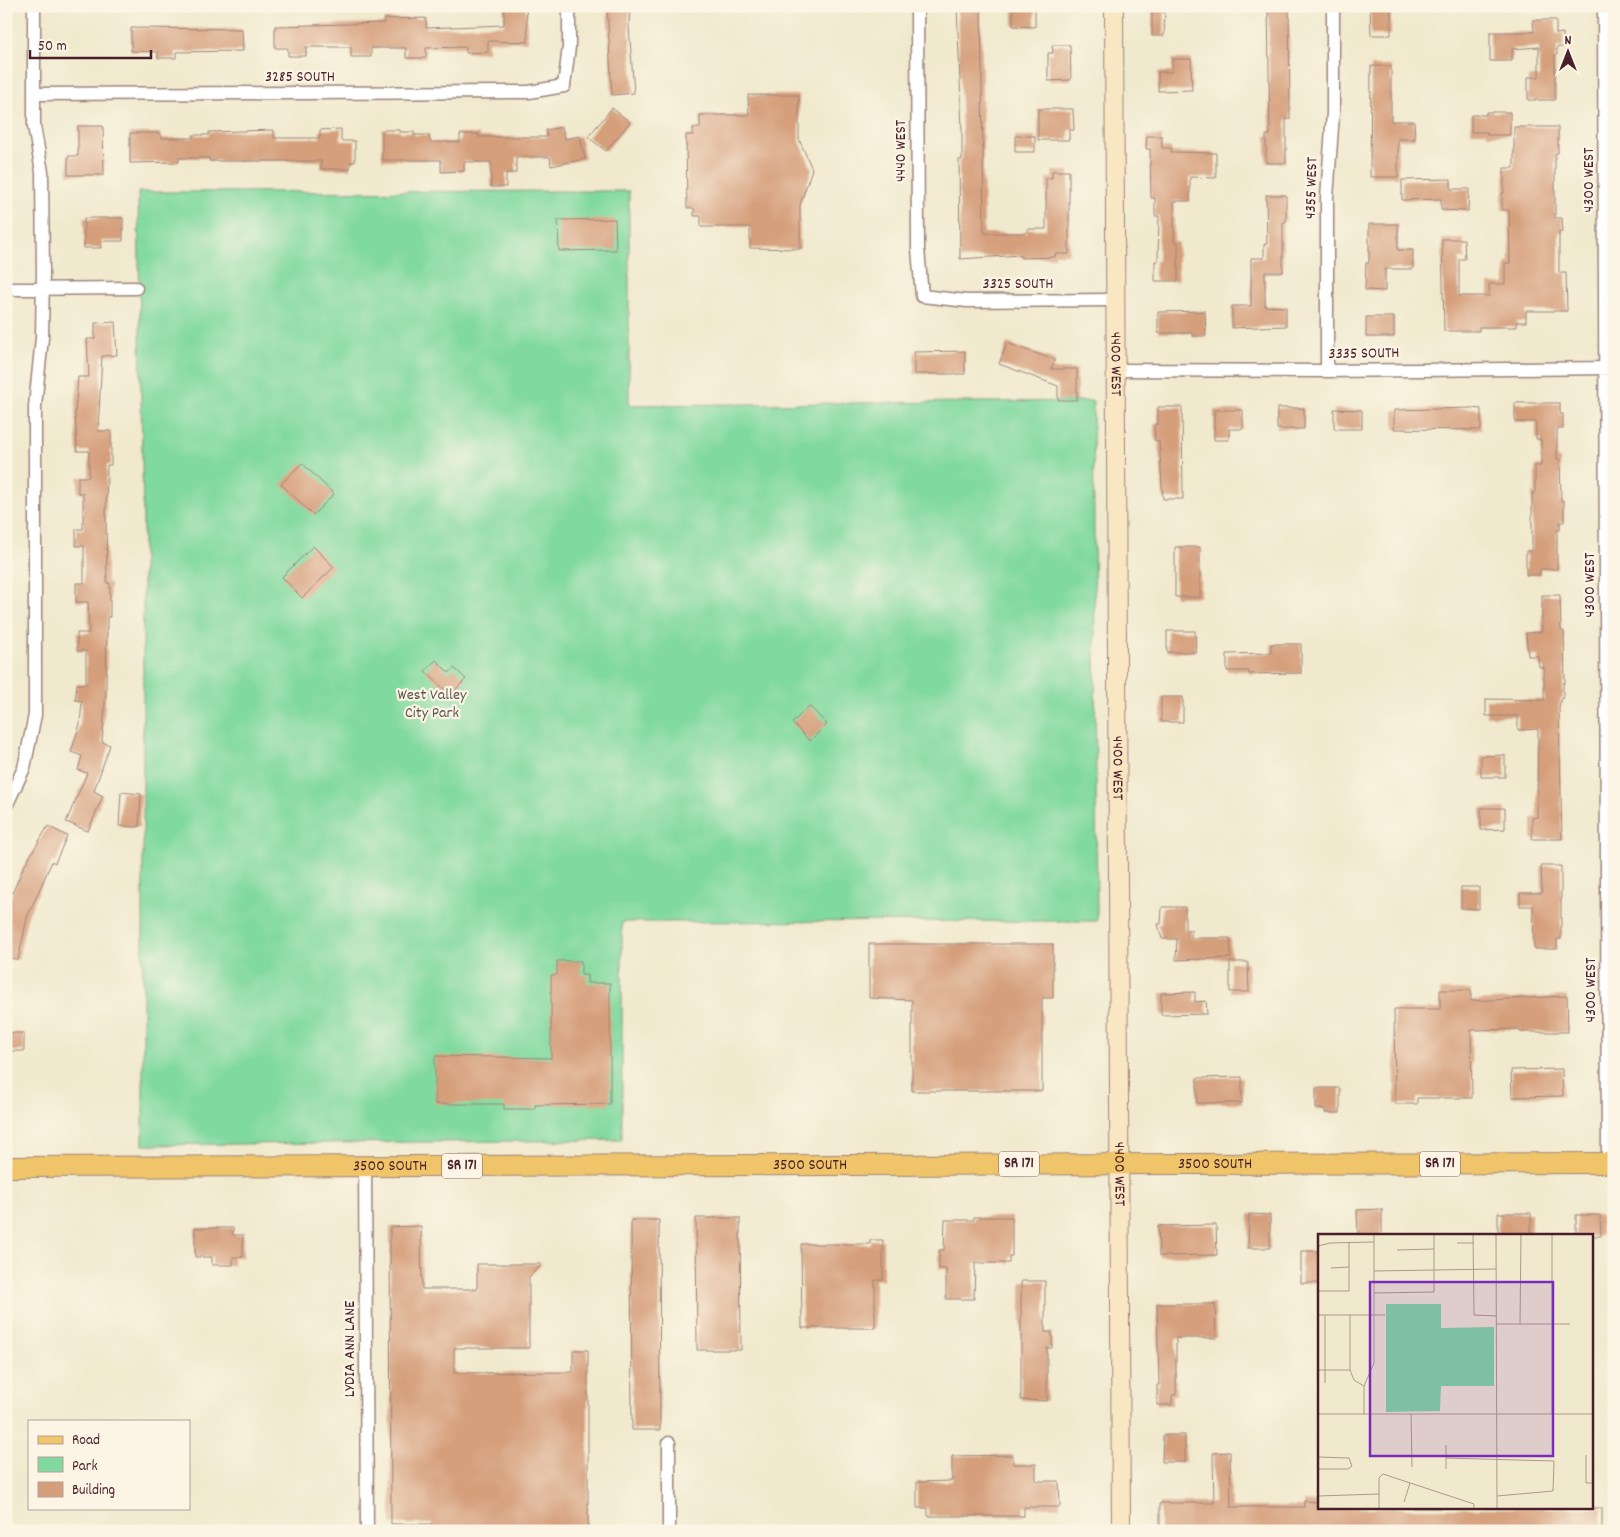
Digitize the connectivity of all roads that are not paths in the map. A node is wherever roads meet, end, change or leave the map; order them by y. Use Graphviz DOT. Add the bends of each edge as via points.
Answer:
graph roads {
  1 [pos="34,6"];
  2 [pos="569,6"];
  3 [pos="917,6"];
  4 [pos="1114,6"];
  5 [pos="1333,6"];
  6 [pos="1604,6"];
  7 [pos="34,94"];
  8 [pos="43,288"];
  9 [pos="136,288"];
  10 [pos="6,289"];
  11 [pos="922,296"];
  12 [pos="1115,300"];
  13 [pos="1610,368"];
  14 [pos="1115,370"];
  15 [pos="1327,371"];
  16 [pos="6,806"];
  17 [pos="1611,1163"];
  18 [pos="1120,1164"];
  19 [pos="365,1166"];
  20 [pos="6,1167"];
  21 [pos="669,1443"];
  22 [pos="367,1531"];
  23 [pos="669,1531"];
  24 [pos="1121,1531"];
  1 -- 7 [label="street"];
  2 -- 7 [label="street, 3285 SOUTH" via="564,86 529,92"];
  3 -- 11 [label="street, 4440 WEST" via="918,249"];
  4 -- 12 [label="street, 4400 WEST"];
  5 -- 15 [label="street, 4355 WEST" via="1333,112 1327,198"];
  6 -- 13 [label="street, 4300 WEST"];
  7 -- 8 [label="street" via="34,126 42,172"];
  8 -- 9 [label="street"];
  8 -- 10 [label="street"];
  8 -- 16 [label="street" via="42,338 34,412 35,715 24,768"];
  11 -- 12 [label="street, 3325 SOUTH" via="968,301"];
  12 -- 14 [label="street, 4400 WEST"];
  13 -- 15 [label="street, 3335 SOUTH"];
  13 -- 17 [label="street, 4300 WEST"];
  14 -- 15 [label="street, 3335 SOUTH"];
  14 -- 18 [label="street, 4400 WEST"];
  17 -- 18 [label="main road, 3500 SOUTH / SR 171"];
  18 -- 19 [label="main road, 3500 SOUTH / SR 171"];
  18 -- 24 [label="street, 4400 WEST"];
  19 -- 20 [label="main road, 3500 SOUTH / SR 171"];
  19 -- 22 [label="street, LYDIA ANN LANE"];
  21 -- 23 [label="street"];
}
